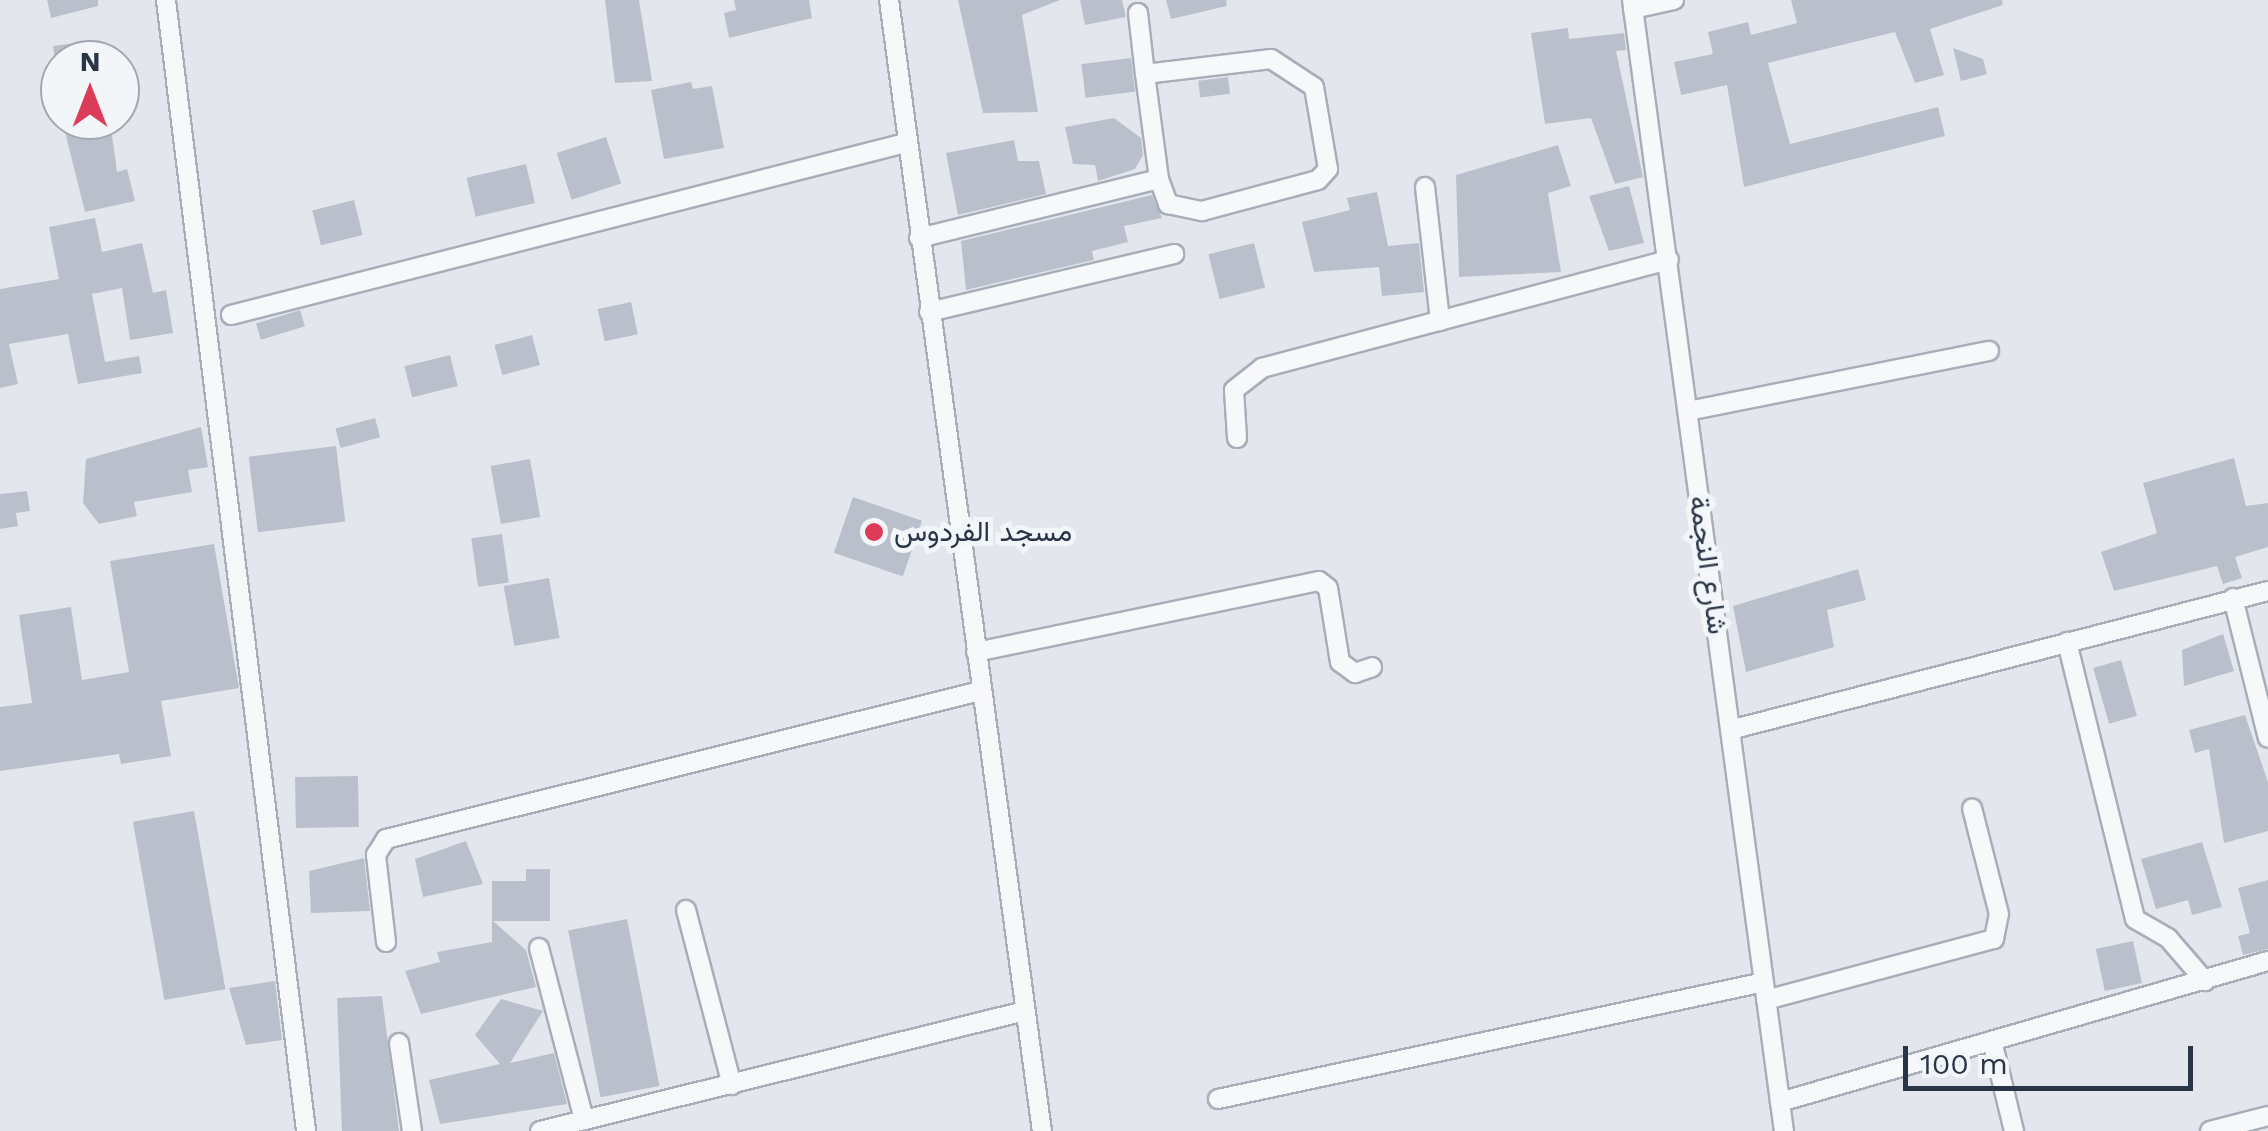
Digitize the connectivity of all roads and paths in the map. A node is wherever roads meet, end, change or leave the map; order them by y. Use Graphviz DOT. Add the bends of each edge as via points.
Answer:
graph roads {
  1 [pos="166,0"];
  2 [pos="889,0"];
  3 [pos="1674,0"];
  4 [pos="1633,5"];
  5 [pos="1138,13"];
  6 [pos="1146,74"];
  7 [pos="906,143"];
  8 [pos="1159,180"];
  9 [pos="1426,187"];
  10 [pos="919,238"];
  11 [pos="1174,254"];
  12 [pos="1669,260"];
  13 [pos="930,312"];
  14 [pos="231,314"];
  15 [pos="1440,321"];
  16 [pos="1989,350"];
  17 [pos="1688,411"];
  18 [pos="1238,438"];
  19 [pos="2268,591"];
  20 [pos="2233,598"];
  21 [pos="2067,642"];
  22 [pos="976,652"];
  23 [pos="1372,667"];
  24 [pos="980,691"];
  25 [pos="1730,730"];
  26 [pos="2268,738"];
  27 [pos="1972,808"];
  28 [pos="686,910"];
  29 [pos="386,942"];
  30 [pos="539,948"];
  31 [pos="2268,961"];
  32 [pos="2206,981"];
  33 [pos="1765,991"];
  34 [pos="1024,1011"];
  35 [pos="399,1044"];
  36 [pos="1993,1045"];
  37 [pos="732,1085"];
  38 [pos="1218,1100"];
  39 [pos="1780,1102"];
  40 [pos="2268,1116"];
  41 [pos="584,1120"];
  42 [pos="306,1131"];
  43 [pos="412,1131"];
  44 [pos="540,1131"];
  45 [pos="1042,1131"];
  46 [pos="1784,1131"];
  47 [pos="2014,1131"];
  48 [pos="2210,1131"];
  1 -- 42 [label="street"];
  2 -- 7 [label="street"];
  3 -- 4 [label="street"];
  4 -- 12 [label="street, شارع النجمة"];
  5 -- 6 [label="street"];
  6 -- 8 [label="street"];
  6 -- 8 [label="street" via="1270,59 1314,87 1330,160 1318,180 1202,211 1168,204"];
  7 -- 10 [label="street"];
  7 -- 14 [label="street"];
  8 -- 10 [label="street"];
  9 -- 15 [label="street"];
  10 -- 13 [label="street"];
  11 -- 13 [label="street"];
  12 -- 15 [label="street"];
  12 -- 17 [label="street, شارع النجمة"];
  13 -- 22 [label="street"];
  15 -- 18 [label="street" via="1248,375 1234,390"];
  16 -- 17 [label="street"];
  17 -- 25 [label="street, شارع النجمة"];
  19 -- 20 [label="street"];
  20 -- 21 [label="street"];
  20 -- 26 [label="street"];
  21 -- 25 [label="street"];
  21 -- 32 [label="street" via="2134,919 2168,938"];
  22 -- 23 [label="street" via="1319,581 1328,588 1340,662 1355,673"];
  22 -- 24 [label="street"];
  24 -- 29 [label="street" via="386,840 376,855"];
  24 -- 34 [label="street"];
  25 -- 33 [label="street, شارع النجمة"];
  27 -- 33 [label="street" via="1999,914 1994,939"];
  28 -- 37 [label="street"];
  30 -- 41 [label="street"];
  31 -- 32 [label="street"];
  32 -- 36 [label="street"];
  33 -- 38 [label="street"];
  33 -- 39 [label="street, شارع النجمة"];
  34 -- 37 [label="street"];
  34 -- 45 [label="street"];
  35 -- 43 [label="street"];
  36 -- 39 [label="street"];
  36 -- 47 [label="street"];
  37 -- 41 [label="street"];
  39 -- 46 [label="street, شارع النجمة"];
  40 -- 48 [label="street"];
  41 -- 44 [label="street"];
}
